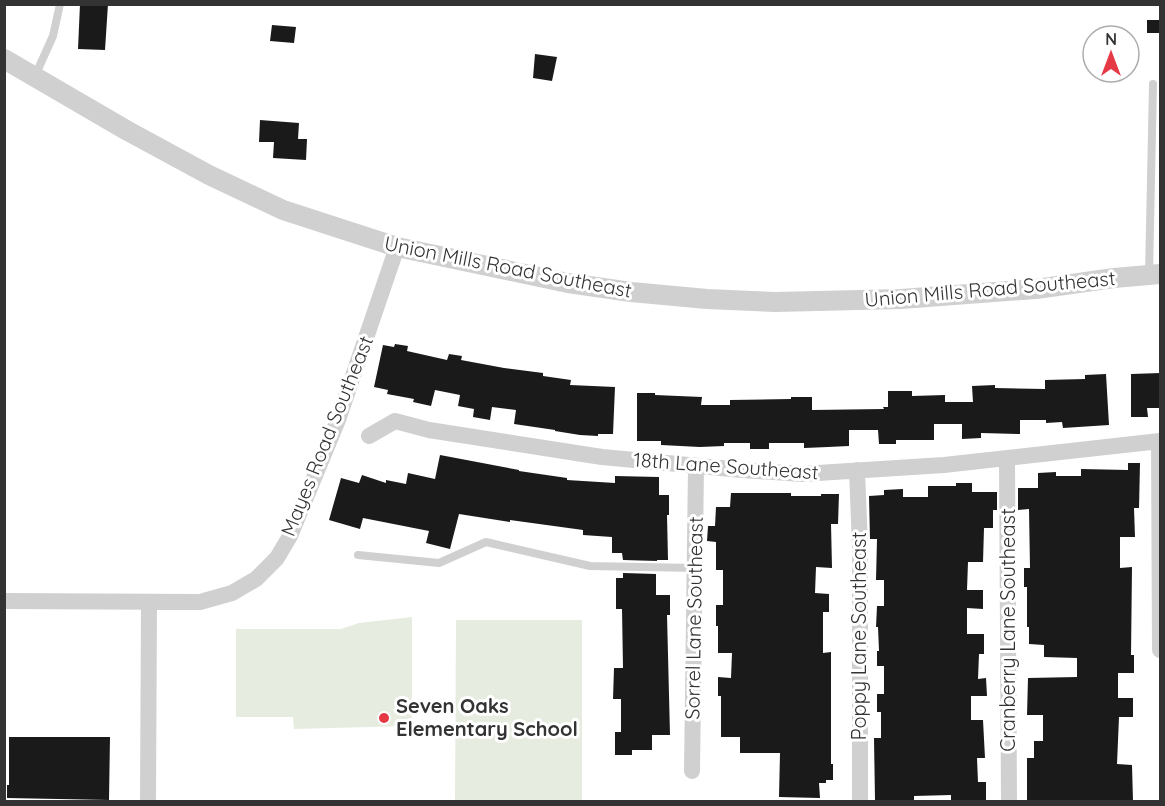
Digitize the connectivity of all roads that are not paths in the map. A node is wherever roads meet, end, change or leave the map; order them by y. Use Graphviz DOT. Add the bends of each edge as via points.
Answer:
graph roads {
  1 [pos="60,4"];
  2 [pos="4,58"];
  3 [pos="35,77"];
  4 [pos="1153,84"];
  5 [pos="397,247"];
  6 [pos="1155,274"];
  7 [pos="369,436"];
  8 [pos="1160,441"];
  9 [pos="1006,458"];
  10 [pos="696,466"];
  11 [pos="857,470"];
  12 [pos="358,555"];
  13 [pos="695,568"];
  14 [pos="4,601"];
  15 [pos="149,602"];
  16 [pos="1161,650"];
  17 [pos="692,771"];
  18 [pos="148,801"];
  19 [pos="860,801"];
  20 [pos="1009,801"];
  1 -- 3 [label="lane" via="53,36"];
  2 -- 3 [label="street, Union Mills Road Southeast"];
  3 -- 5 [label="street, Union Mills Road Southeast" via="198,170 283,210"];
  4 -- 6 [label="lane"];
  5 -- 6 [label="street, Union Mills Road Southeast" via="568,283 707,299 775,302 901,299 1036,289"];
  5 -- 15 [label="street, Mayes Road Southeast" via="338,420 277,558 256,579 232,593 200,602"];
  7 -- 10 [label="street, 18th Lane Southeast" via="395,421 602,458"];
  8 -- 9 [label="street, 18th Lane Southeast"];
  8 -- 16 [label="street"];
  9 -- 11 [label="street, 18th Lane Southeast"];
  9 -- 20 [label="street, Cranberry Lane Southeast"];
  10 -- 11 [label="street, 18th Lane Southeast" via="802,474"];
  10 -- 13 [label="street, Sorrel Lane Southeast"];
  11 -- 19 [label="street, Poppy Lane Southeast"];
  12 -- 13 [label="lane" via="439,563 486,542 590,566"];
  13 -- 17 [label="street, Sorrel Lane Southeast"];
  14 -- 15 [label="street, Mayes Road Southeast"];
  15 -- 18 [label="street"];
}
